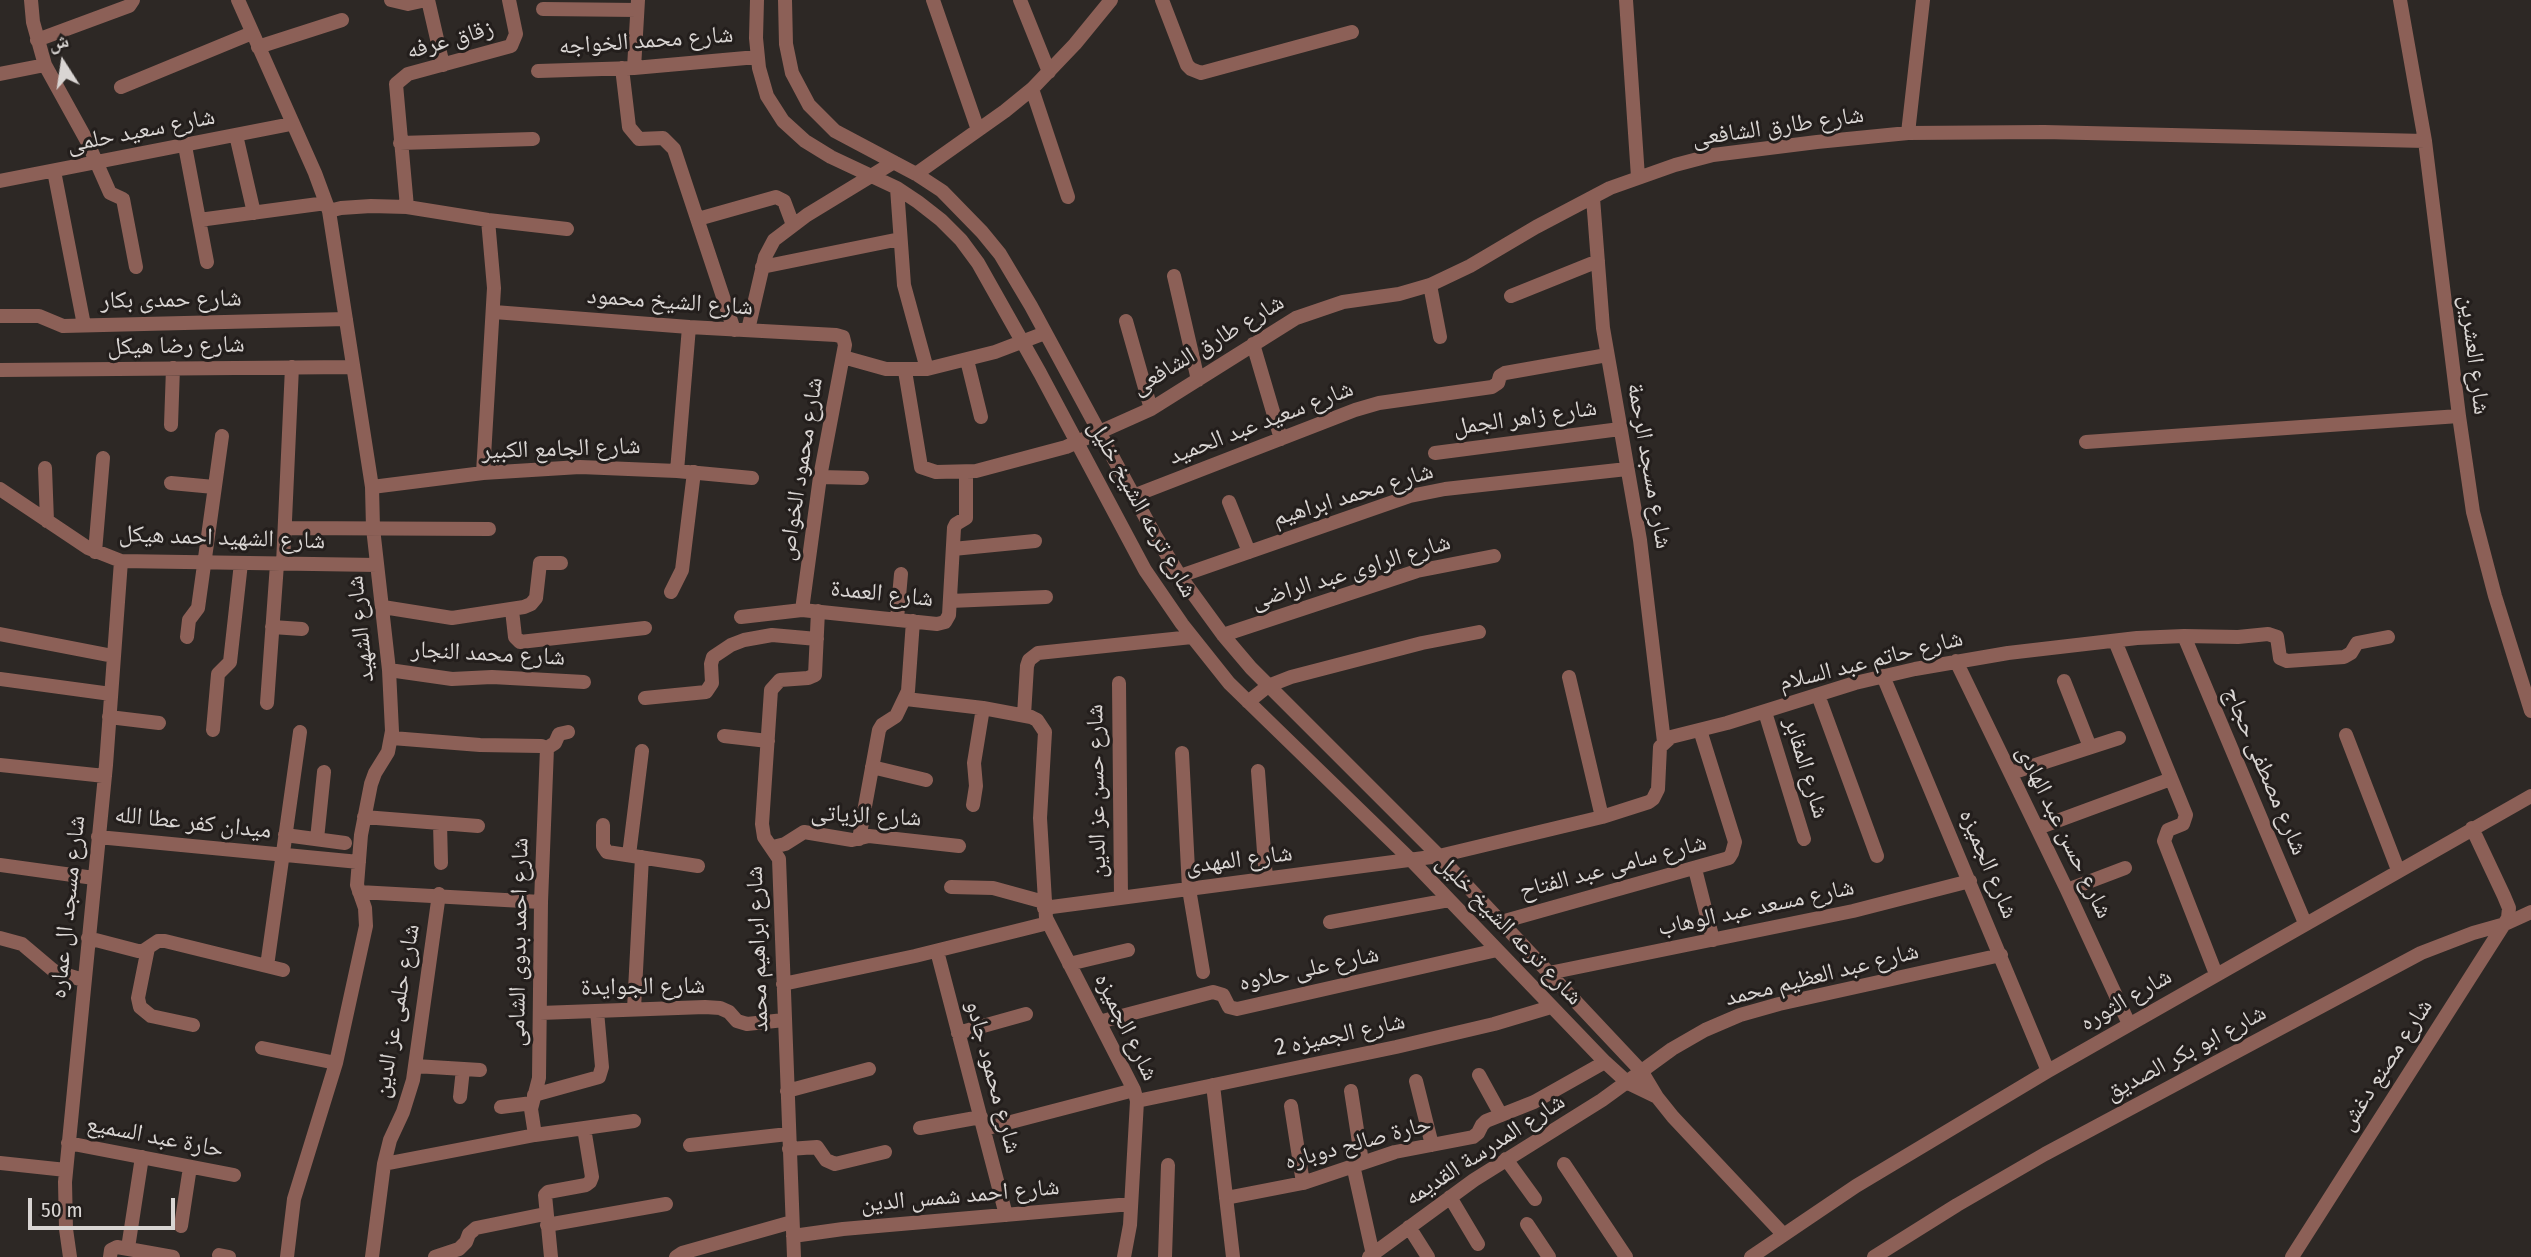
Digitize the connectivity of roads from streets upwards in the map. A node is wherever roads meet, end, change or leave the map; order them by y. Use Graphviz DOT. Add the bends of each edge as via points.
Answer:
graph roads {
  1 [pos="31,0"];
  2 [pos="133,0"];
  3 [pos="238,0"];
  4 [pos="391,0"];
  5 [pos="427,0"];
  6 [pos="509,0"];
  7 [pos="757,0"];
  8 [pos="785,0"];
  9 [pos="933,0"];
  10 [pos="1020,0"];
  11 [pos="1111,0"];
  12 [pos="1162,0"];
  13 [pos="1626,0"];
  14 [pos="1923,0"];
  15 [pos="2400,0"];
  16 [pos="638,5"];
  17 [pos="1098,7"];
  18 [pos="543,9"];
  19 [pos="342,20"];
  20 [pos="1352,32"];
  21 [pos="252,33"];
  22 [pos="37,40"];
  23 [pos="258,47"];
  24 [pos="757,57"];
  25 [pos="46,65"];
  26 [pos="443,65"];
  27 [pos="628,68"];
  28 [pos="538,71"];
  29 [pos="1049,72"];
  30 [pos="0,74"];
  31 [pos="121,87"];
  32 [pos="1032,89"];
  33 [pos="291,124"];
  34 [pos="978,130"];
  35 [pos="1908,134"];
  36 [pos="236,135"];
  37 [pos="533,139"];
  38 [pos="2425,141"];
  39 [pos="400,143"];
  40 [pos="185,145"];
  41 [pos="894,162"];
  42 [pos="98,163"];
  43 [pos="54,171"];
  44 [pos="916,174"];
  45 [pos="873,177"];
  46 [pos="1638,177"];
  47 [pos="0,181"];
  48 [pos="897,188"];
  49 [pos="1068,197"];
  50 [pos="1593,198"];
  51 [pos="327,207"];
  52 [pos="407,207"];
  53 [pos="254,213"];
  54 [pos="698,219"];
  55 [pos="199,220"];
  56 [pos="488,220"];
  57 [pos="793,225"];
  58 [pos="567,229"];
  59 [pos="900,239"];
  60 [pos="1598,261"];
  61 [pos="207,262"];
  62 [pos="136,267"];
  63 [pos="762,267"];
  64 [pos="1174,276"];
  65 [pos="1430,285"];
  66 [pos="1511,296"];
  67 [pos="494,312"];
  68 [pos="0,316"];
  69 [pos="346,319"];
  70 [pos="1126,321"];
  71 [pos="84,325"];
  72 [pos="689,327"];
  73 [pos="741,330"];
  74 [pos="1045,333"];
  75 [pos="843,337"];
  76 [pos="1440,337"];
  77 [pos="1023,343"];
  78 [pos="1253,344"];
  79 [pos="1607,355"];
  80 [pos="843,357"];
  81 [pos="967,360"];
  82 [pos="292,367"];
  83 [pos="353,367"];
  84 [pos="173,368"];
  85 [pos="927,369"];
  86 [pos="0,370"];
  87 [pos="905,371"];
  88 [pos="1198,380"];
  89 [pos="1151,409"];
  90 [pos="2459,416"];
  91 [pos="981,417"];
  92 [pos="171,425"];
  93 [pos="1620,429"];
  94 [pos="1099,431"];
  95 [pos="222,436"];
  96 [pos="1281,439"];
  97 [pos="1077,442"];
  98 [pos="2086,442"];
  99 [pos="1436,453"];
  100 [pos="103,458"];
  101 [pos="45,468"];
  102 [pos="1627,469"];
  103 [pos="677,471"];
  104 [pos="694,472"];
  105 [pos="966,472"];
  106 [pos="483,473"];
  107 [pos="820,477"];
  108 [pos="752,478"];
  109 [pos="862,478"];
  110 [pos="171,483"];
  111 [pos="214,487"];
  112 [pos="372,487"];
  113 [pos="0,489"];
  114 [pos="1133,496"];
  115 [pos="1229,502"];
  116 [pos="47,521"];
  117 [pos="285,528"];
  118 [pos="373,528"];
  119 [pos="489,529"];
  120 [pos="1035,541"];
  121 [pos="953,549"];
  122 [pos="96,552"];
  123 [pos="1249,552"];
  124 [pos="1493,556"];
  125 [pos="121,561"];
  126 [pos="203,562"];
  127 [pos="241,563"];
  128 [pos="561,563"];
  129 [pos="280,564"];
  130 [pos="377,565"];
  131 [pos="901,574"];
  132 [pos="1180,576"];
  133 [pos="671,592"];
  134 [pos="1046,597"];
  135 [pos="950,601"];
  136 [pos="383,607"];
  137 [pos="512,610"];
  138 [pos="802,610"];
  139 [pos="818,611"];
  140 [pos="741,617"];
  141 [pos="897,619"];
  142 [pos="913,621"];
  143 [pos="272,627"];
  144 [pos="645,628"];
  145 [pos="302,629"];
  146 [pos="1479,632"];
  147 [pos="0,634"];
  148 [pos="1223,635"];
  149 [pos="2184,636"];
  150 [pos="1192,637"];
  151 [pos="2388,637"];
  152 [pos="187,638"];
  153 [pos="817,639"];
  154 [pos="2115,641"];
  155 [pos="113,656"];
  156 [pos="1956,661"];
  157 [pos="389,670"];
  158 [pos="1883,676"];
  159 [pos="1569,677"];
  160 [pos="0,679"];
  161 [pos="2064,681"];
  162 [pos="584,682"];
  163 [pos="1119,683"];
  164 [pos="1268,686"];
  165 [pos="111,694"];
  166 [pos="1818,695"];
  167 [pos="645,698"];
  168 [pos="906,699"];
  169 [pos="1248,702"];
  170 [pos="267,703"];
  171 [pos="983,708"];
  172 [pos="2531,710"];
  173 [pos="1765,712"];
  174 [pos="1024,715"];
  175 [pos="109,717"];
  176 [pos="159,723"];
  177 [pos="213,730"];
  178 [pos="1700,730"];
  179 [pos="300,732"];
  180 [pos="568,732"];
  181 [pos="2346,735"];
  182 [pos="724,736"];
  183 [pos="392,738"];
  184 [pos="2119,738"];
  185 [pos="768,741"];
  186 [pos="1664,742"];
  187 [pos="2090,747"];
  188 [pos="547,748"];
  189 [pos="642,751"];
  190 [pos="1182,753"];
  191 [pos="0,765"];
  192 [pos="872,767"];
  193 [pos="1258,771"];
  194 [pos="324,772"];
  195 [pos="2011,773"];
  196 [pos="105,776"];
  197 [pos="2171,779"];
  198 [pos="926,780"];
  199 [pos="2531,796"];
  200 [pos="972,805"];
  201 [pos="364,817"];
  202 [pos="1602,817"];
  203 [pos="440,823"];
  204 [pos="603,825"];
  205 [pos="478,826"];
  206 [pos="2038,828"];
  207 [pos="2472,828"];
  208 [pos="285,835"];
  209 [pos="98,836"];
  210 [pos="317,839"];
  211 [pos="859,839"];
  212 [pos="1804,839"];
  213 [pos="345,843"];
  214 [pos="959,846"];
  215 [pos="773,847"];
  216 [pos="283,855"];
  217 [pos="636,856"];
  218 [pos="1439,856"];
  219 [pos="1877,856"];
  220 [pos="1411,860"];
  221 [pos="359,862"];
  222 [pos="441,863"];
  223 [pos="0,865"];
  224 [pos="698,866"];
  225 [pos="2125,867"];
  226 [pos="1695,869"];
  227 [pos="2398,870"];
  228 [pos="94,878"];
  229 [pos="1266,879"];
  230 [pos="1970,881"];
  231 [pos="951,887"];
  232 [pos="1189,889"];
  233 [pos="2067,890"];
  234 [pos="359,892"];
  235 [pos="439,894"];
  236 [pos="1121,898"];
  237 [pos="1449,900"];
  238 [pos="541,902"];
  239 [pos="1044,905"];
  240 [pos="2531,912"];
  241 [pos="1330,922"];
  242 [pos="1501,922"];
  243 [pos="1048,923"];
  244 [pos="2305,923"];
  245 [pos="2505,924"];
  246 [pos="0,938"];
  247 [pos="88,938"];
  248 [pos="1713,940"];
  249 [pos="148,948"];
  250 [pos="1128,950"];
  251 [pos="1497,950"];
  252 [pos="937,951"];
  253 [pos="2001,955"];
  254 [pos="1069,964"];
  255 [pos="267,966"];
  256 [pos="283,970"];
  257 [pos="1203,972"];
  258 [pos="1549,973"];
  259 [pos="2216,974"];
  260 [pos="83,980"];
  261 [pos="783,984"];
  262 [pos="1551,1007"];
  263 [pos="634,1009"];
  264 [pos="597,1011"];
  265 [pos="540,1013"];
  266 [pos="1026,1014"];
  267 [pos="784,1020"];
  268 [pos="1099,1022"];
  269 [pos="2129,1024"];
  270 [pos="193,1025"];
  271 [pos="958,1033"];
  272 [pos="262,1048"];
  273 [pos="1605,1062"];
  274 [pos="336,1063"];
  275 [pos="415,1066"];
  276 [pos="463,1069"];
  277 [pos="869,1069"];
  278 [pos="480,1070"];
  279 [pos="2048,1071"];
  280 [pos="1642,1072"];
  281 [pos="1479,1075"];
  282 [pos="1416,1081"];
  283 [pos="1628,1083"];
  284 [pos="1213,1085"];
  285 [pos="787,1091"];
  286 [pos="1351,1091"];
  287 [pos="1136,1095"];
  288 [pos="460,1097"];
  289 [pos="1657,1097"];
  290 [pos="533,1099"];
  291 [pos="1291,1106"];
  292 [pos="501,1107"];
  293 [pos="1500,1115"];
  294 [pos="634,1121"];
  295 [pos="982,1123"];
  296 [pos="584,1128"];
  297 [pos="920,1128"];
  298 [pos="535,1135"];
  299 [pos="789,1142"];
  300 [pos="68,1143"];
  301 [pos="690,1145"];
  302 [pos="1432,1145"];
  303 [pos="885,1152"];
  304 [pos="142,1157"];
  305 [pos="1506,1159"];
  306 [pos="0,1163"];
  307 [pos="1358,1163"];
  308 [pos="384,1164"];
  309 [pos="1564,1164"];
  310 [pos="1168,1165"];
  311 [pos="190,1167"];
  312 [pos="66,1170"];
  313 [pos="234,1175"];
  314 [pos="1303,1183"];
  315 [pos="1450,1197"];
  316 [pos="1226,1198"];
  317 [pos="1535,1199"];
  318 [pos="666,1204"];
  319 [pos="1131,1204"];
  320 [pos="1006,1215"];
  321 [pos="546,1219"];
  322 [pos="1527,1224"];
  323 [pos="181,1226"];
  324 [pos="1409,1227"];
  325 [pos="793,1229"];
  326 [pos="1783,1234"];
  327 [pos="1478,1244"];
  328 [pos="128,1248"];
  329 [pos="1371,1256"];
  330 [pos="1754,1256"];
  331 [pos="70,1257"];
  332 [pos="110,1257"];
  333 [pos="173,1257"];
  334 [pos="287,1257"];
  335 [pos="372,1257"];
  336 [pos="435,1257"];
  337 [pos="551,1257"];
  338 [pos="676,1257"];
  339 [pos="794,1257"];
  340 [pos="1124,1257"];
  341 [pos="1165,1257"];
  342 [pos="1233,1257"];
  343 [pos="1428,1257"];
  344 [pos="1549,1257"];
  345 [pos="1626,1257"];
  346 [pos="1874,1257"];
  347 [pos="2292,1257"];
  1 -- 22 [label="street"];
  2 -- 22 [label="street" via="129,6"];
  3 -- 21 [label="street, شارع الشهيد"];
  4 -- 5 [label="street" via="408,4"];
  5 -- 26 [label="street"];
  6 -- 26 [label="street, زقاق عرفه" via="516,34 511,46"];
  7 -- 24 [label="street, شارع ترعه الشيخ خليل"];
  8 -- 41 [label="street, شارع ترعه الشيخ خليل" via="792,73 809,106 835,131"];
  9 -- 34 [label="street"];
  10 -- 29 [label="street"];
  11 -- 17 [label="street"];
  12 -- 20 [label="street" via="1187,65 1201,74"];
  13 -- 46 [label="street"];
  14 -- 35 [label="street"];
  15 -- 38 [label="street, شارع العشرين"];
  16 -- 18 [label="street"];
  16 -- 27 [label="street"];
  17 -- 29 [label="street"];
  19 -- 23 [label="street"];
  21 -- 23 [label="street, شارع الشهيد"];
  21 -- 31 [label="street"];
  22 -- 25 [label="street"];
  23 -- 33 [label="street, شارع الشهيد"];
  24 -- 27 [label="street, شارع محمد الخواجه"];
  24 -- 45 [label="street, شارع ترعه الشيخ خليل" via="766,96 783,121 805,141"];
  25 -- 30 [label="street"];
  25 -- 42 [label="street"];
  26 -- 39 [label="street, زقاق عرفه" via="408,74 396,84"];
  27 -- 28 [label="street, شارع محمد الخواجه"];
  27 -- 54 [label="street" via="631,132 639,139 663,138 672,144"];
  29 -- 32 [label="street"];
  32 -- 34 [label="street"];
  32 -- 49 [label="street"];
  33 -- 36 [label="street, شارع سعيد حلمى"];
  33 -- 51 [label="street, شارع الشهيد"];
  34 -- 44 [label="street"];
  35 -- 38 [label="street, شارع طارق الشافعى" via="2044,132"];
  35 -- 46 [label="street, شارع طارق الشافعى" via="1713,155"];
  36 -- 40 [label="street, شارع سعيد حلمى"];
  36 -- 53 [label="street"];
  37 -- 39 [label="street"];
  38 -- 90 [label="street, شارع العشرين"];
  39 -- 52 [label="street, زقاق عرفه"];
  40 -- 42 [label="street, شارع سعيد حلمى"];
  40 -- 55 [label="street"];
  41 -- 44 [label="street, شارع ترعه الشيخ خليل"];
  41 -- 45 [label="street"];
  42 -- 43 [label="street, شارع سعيد حلمى"];
  42 -- 62 [label="street" via="110,193 123,199"];
  43 -- 47 [label="street, شارع سعيد حلمى"];
  43 -- 71 [label="street"];
  44 -- 74 [label="street, شارع ترعه الشيخ خليل" via="942,191 1000,254"];
  45 -- 48 [label="street, شارع ترعه الشيخ خليل"];
  45 -- 57 [label="street"];
  46 -- 50 [label="street, شارع طارق الشافعى"];
  48 -- 59 [label="street"];
  48 -- 77 [label="street, شارع ترعه الشيخ خليل" via="961,240"];
  50 -- 60 [label="street, شارع مسجد الرحمة"];
  50 -- 65 [label="street, شارع طارق الشافعى"];
  51 -- 52 [label="street"];
  51 -- 53 [label="street"];
  51 -- 69 [label="street, شارع الشهيد"];
  52 -- 56 [label="street"];
  53 -- 55 [label="street"];
  54 -- 57 [label="street" via="776,197 784,201"];
  54 -- 73 [label="street"];
  55 -- 61 [label="street"];
  56 -- 58 [label="street"];
  56 -- 67 [label="street"];
  57 -- 63 [label="street" via="774,240"];
  59 -- 63 [label="street"];
  59 -- 85 [label="street" via="904,285"];
  60 -- 66 [label="street"];
  60 -- 79 [label="street, شارع مسجد الرحمة"];
  63 -- 73 [label="street"];
  64 -- 88 [label="street"];
  65 -- 76 [label="street"];
  65 -- 78 [label="street, شارع طارق الشافعى" via="1319,309"];
  67 -- 72 [label="street, شارع الشيخ محمود"];
  67 -- 106 [label="street"];
  68 -- 71 [label="street, شارع حمدى بكار" via="33,315 55,324"];
  69 -- 71 [label="street, شارع حمدى بكار"];
  69 -- 83 [label="street, شارع الشهيد"];
  70 -- 89 [label="street"];
  72 -- 73 [label="street, شارع الشيخ محمود"];
  72 -- 103 [label="street"];
  73 -- 75 [label="street, شارع الشيخ محمود"];
  74 -- 77 [label="street"];
  74 -- 94 [label="street, شارع ترعه الشيخ خليل"];
  75 -- 80 [label="street, شارع محمود الخواص"];
  77 -- 81 [label="street"];
  77 -- 97 [label="street, شارع ترعه الشيخ خليل"];
  78 -- 88 [label="street, شارع طارق الشافعى"];
  78 -- 96 [label="street"];
  79 -- 93 [label="street, شارع مسجد الرحمة"];
  79 -- 96 [label="street, شارع سعيد عبد الحميد" via="1505,373 1492,387 1379,403"];
  80 -- 87 [label="street"];
  80 -- 107 [label="street, شارع محمود الخواص"];
  81 -- 85 [label="street"];
  81 -- 91 [label="street"];
  82 -- 83 [label="street, شارع رضا هيكل"];
  82 -- 84 [label="street, شارع رضا هيكل"];
  82 -- 117 [label="street"];
  83 -- 112 [label="street, شارع الشهيد"];
  84 -- 86 [label="street, شارع رضا هيكل"];
  84 -- 92 [label="street"];
  85 -- 87 [label="street"];
  87 -- 105 [label="street" via="921,467 931,472"];
  88 -- 89 [label="street, شارع طارق الشافعى"];
  89 -- 94 [label="street, شارع طارق الشافعى"];
  90 -- 98 [label="street"];
  90 -- 172 [label="street, شارع العشرين" via="2482,550"];
  93 -- 99 [label="street, شارع زاهر الجمل"];
  93 -- 102 [label="street, شارع مسجد الرحمة"];
  94 -- 97 [label="street, شارع طارق الشافعى"];
  94 -- 114 [label="street, شارع ترعه الشيخ خليل"];
  95 -- 111 [label="street"];
  96 -- 114 [label="street, شارع سعيد عبد الحميد"];
  97 -- 105 [label="street"];
  97 -- 150 [label="street, شارع ترعه الشيخ خليل" via="1144,570"];
  100 -- 122 [label="street"];
  101 -- 116 [label="street"];
  102 -- 123 [label="street, شارع محمد ابراهيم" via="1410,496"];
  102 -- 186 [label="street, شارع مسجد الرحمة"];
  103 -- 104 [label="street, شارع الجامع الكبير"];
  103 -- 106 [label="street, شارع الجامع الكبير" via="580,467"];
  104 -- 108 [label="street, شارع الجامع الكبير"];
  104 -- 133 [label="street" via="682,570"];
  105 -- 121 [label="street, شارع العمدة" via="966,518 955,526"];
  106 -- 112 [label="street, شارع الجامع الكبير"];
  107 -- 109 [label="street"];
  107 -- 138 [label="street, شارع محمود الخواص"];
  110 -- 111 [label="street"];
  111 -- 126 [label="street"];
  112 -- 118 [label="street, شارع الشهيد"];
  113 -- 116 [label="street, شارع الشهيد احمد هيكل"];
  114 -- 132 [label="street, شارع ترعه الشيخ خليل"];
  115 -- 123 [label="street"];
  116 -- 122 [label="street, شارع الشهيد احمد هيكل"];
  117 -- 118 [label="street"];
  117 -- 129 [label="street"];
  118 -- 119 [label="street"];
  118 -- 130 [label="street, شارع الشهيد"];
  120 -- 121 [label="street"];
  121 -- 135 [label="street, شارع العمدة"];
  122 -- 125 [label="street, شارع الشهيد احمد هيكل"];
  123 -- 132 [label="street, شارع محمد ابراهيم"];
  124 -- 148 [label="street, شارع الراوى عبد الراضى" via="1417,571"];
  125 -- 126 [label="street, شارع الشهيد احمد هيكل"];
  125 -- 155 [label="street, شارع مسجد ال عماره"];
  126 -- 127 [label="street, شارع الشهيد احمد هيكل"];
  126 -- 152 [label="street" via="198,608 189,620"];
  127 -- 129 [label="street, شارع الشهيد احمد هيكل"];
  127 -- 177 [label="street" via="230,662 218,674"];
  128 -- 137 [label="street" via="540,563 534,601"];
  129 -- 130 [label="street, شارع الشهيد احمد هيكل"];
  129 -- 143 [label="street"];
  130 -- 136 [label="street, شارع الشهيد"];
  131 -- 141 [label="street"];
  132 -- 148 [label="street, شارع ترعه الشيخ خليل"];
  134 -- 135 [label="street"];
  135 -- 142 [label="street, شارع العمدة" via="945,622"];
  136 -- 137 [label="street" via="452,618"];
  136 -- 157 [label="street, شارع الشهيد"];
  137 -- 144 [label="street" via="515,637 520,642"];
  138 -- 139 [label="street, شارع العمدة"];
  138 -- 140 [label="street, شارع العمدة"];
  139 -- 141 [label="street, شارع العمدة"];
  139 -- 153 [label="street"];
  141 -- 142 [label="street, شارع العمدة"];
  142 -- 168 [label="street"];
  143 -- 145 [label="street"];
  143 -- 170 [label="street"];
  146 -- 164 [label="street" via="1323,667"];
  147 -- 155 [label="street"];
  148 -- 164 [label="street, شارع ترعه الشيخ خليل"];
  149 -- 151 [label="street, شارع حاتم عبد السلام" via="2276,635 2280,658 2287,662 2344,657 2357,643"];
  149 -- 154 [label="street, شارع حاتم عبد السلام"];
  149 -- 244 [label="street, شارع مصطفى حجاج"];
  150 -- 169 [label="street, شارع ترعه الشيخ خليل"];
  150 -- 174 [label="street" via="1038,653 1027,666"];
  153 -- 167 [label="street" via="772,635 744,640 713,657 712,683 706,692"];
  153 -- 185 [label="street, شارع ابراهيم محمد" via="813,677 780,680 773,686"];
  154 -- 156 [label="street, شارع حاتم عبد السلام"];
  154 -- 197 [label="street"];
  155 -- 165 [label="street, شارع مسجد ال عماره"];
  156 -- 158 [label="street, شارع حاتم عبد السلام"];
  156 -- 195 [label="street, شارع حسن عبد الهادى"];
  157 -- 162 [label="street, شارع محمد النجار" via="452,679"];
  157 -- 183 [label="street, شارع الشهيد"];
  158 -- 166 [label="street, شارع حاتم عبد السلام"];
  158 -- 230 [label="street, شارع الجميزه"];
  159 -- 202 [label="street"];
  160 -- 165 [label="street"];
  161 -- 187 [label="street"];
  163 -- 236 [label="street, شارع حسن عز الدين"];
  164 -- 169 [label="street"];
  164 -- 218 [label="street, شارع ترعه الشيخ خليل"];
  165 -- 175 [label="street, شارع مسجد ال عماره"];
  166 -- 173 [label="street, شارع حاتم عبد السلام"];
  166 -- 219 [label="street"];
  168 -- 171 [label="street"];
  168 -- 192 [label="street" via="896,716 880,727"];
  169 -- 220 [label="street, شارع ترعه الشيخ خليل"];
  171 -- 174 [label="street"];
  171 -- 200 [label="street"];
  173 -- 178 [label="street, شارع حاتم عبد السلام"];
  173 -- 212 [label="street, شارع المقابر"];
  174 -- 239 [label="street, شارع الجميزه" via="1037,720 1045,732 1040,818"];
  175 -- 176 [label="street"];
  175 -- 196 [label="street, شارع مسجد ال عماره"];
  178 -- 186 [label="street, شارع حاتم عبد السلام"];
  178 -- 226 [label="street, شارع سامى عبد الفتاح" via="1734,848 1724,861"];
  179 -- 208 [label="street, ميدان كفر عطا الله"];
  180 -- 188 [label="street" via="559,734"];
  181 -- 227 [label="street"];
  182 -- 185 [label="street"];
  183 -- 188 [label="street"];
  183 -- 201 [label="street, شارع الشهيد" via="371,784"];
  184 -- 187 [label="street"];
  185 -- 215 [label="street, شارع ابراهيم محمد" via="762,824"];
  186 -- 202 [label="street" via="1653,799"];
  187 -- 195 [label="street"];
  188 -- 238 [label="street, شارع احمد بدوى الشامى"];
  189 -- 217 [label="street"];
  190 -- 232 [label="street"];
  191 -- 196 [label="street"];
  192 -- 198 [label="street"];
  192 -- 211 [label="street"];
  193 -- 229 [label="street"];
  194 -- 210 [label="street"];
  195 -- 206 [label="street, شارع حسن عبد الهادى"];
  196 -- 209 [label="street, شارع مسجد ال عماره"];
  197 -- 206 [label="street"];
  197 -- 259 [label="street" via="2186,818 2168,831 2164,841"];
  199 -- 207 [label="street, شارع الثوره"];
  201 -- 203 [label="street"];
  201 -- 221 [label="street, شارع الشهيد"];
  202 -- 218 [label="street"];
  203 -- 205 [label="street"];
  203 -- 222 [label="street"];
  204 -- 217 [label="street" via="605,851"];
  206 -- 233 [label="street, شارع حسن عبد الهادى"];
  207 -- 227 [label="street, شارع الثوره"];
  207 -- 245 [label="street" via="2509,908"];
  208 -- 210 [label="street"];
  208 -- 216 [label="street, ميدان كفر عطا الله"];
  209 -- 216 [label="street, ميدان كفر عطا الله"];
  209 -- 228 [label="street, شارع مسجد ال عماره"];
  210 -- 213 [label="street"];
  211 -- 214 [label="street, شارع الزياتى" via="869,836"];
  211 -- 215 [label="street, شارع الزياتى" via="804,832"];
  215 -- 261 [label="street, شارع ابراهيم محمد" via="779,859"];
  216 -- 221 [label="street, ميدان كفر عطا الله"];
  216 -- 255 [label="street, ميدان كفر عطا الله"];
  217 -- 224 [label="street"];
  217 -- 263 [label="street"];
  218 -- 220 [label="street, شارع المهدى"];
  218 -- 242 [label="street, شارع ترعه الشيخ خليل"];
  220 -- 229 [label="street, شارع المهدى"];
  220 -- 237 [label="street, شارع ترعه الشيخ خليل"];
  221 -- 234 [label="street, شارع الشهيد"];
  223 -- 228 [label="street"];
  225 -- 233 [label="street"];
  226 -- 242 [label="street, شارع سامى عبد الفتاح"];
  226 -- 248 [label="street"];
  227 -- 244 [label="street, شارع الثوره"];
  228 -- 247 [label="street, شارع مسجد ال عماره"];
  229 -- 232 [label="street, شارع المهدى"];
  230 -- 248 [label="street, شارع مسعد عبد الوهاب"];
  230 -- 253 [label="street, شارع الجميزه"];
  231 -- 239 [label="street" via="993,888"];
  232 -- 236 [label="street, شارع المهدى"];
  232 -- 257 [label="street"];
  233 -- 269 [label="street, شارع حسن عبد الهادى"];
  234 -- 235 [label="street"];
  234 -- 274 [label="street, شارع الشهيد" via="366,926"];
  235 -- 238 [label="street"];
  235 -- 275 [label="street, شارع حلمى عز الدين"];
  236 -- 239 [label="street, شارع المهدى"];
  237 -- 241 [label="street"];
  237 -- 251 [label="street, شارع ترعه الشيخ خليل"];
  238 -- 265 [label="street, شارع احمد بدوى الشامى"];
  239 -- 243 [label="street, شارع الجميزه"];
  240 -- 245 [label="street, شارع ابو بكر الصديق"];
  242 -- 258 [label="street, شارع ترعه الشيخ خليل"];
  243 -- 252 [label="street"];
  243 -- 254 [label="street, شارع الجميزه"];
  244 -- 259 [label="street, شارع الثوره"];
  245 -- 346 [label="street, شارع ابو بكر الصديق" via="2421,953 2045,1154"];
  245 -- 347 [label="street, شارع مصنع دغش"];
  246 -- 260 [label="street" via="22,944 54,971"];
  247 -- 249 [label="street" via="132,951"];
  247 -- 260 [label="street, شارع مسجد ال عماره"];
  248 -- 258 [label="street, شارع مسعد عبد الوهاب"];
  249 -- 255 [label="street" via="165,941"];
  249 -- 270 [label="street" via="140,1007 151,1016"];
  250 -- 254 [label="street"];
  251 -- 262 [label="street, شارع ترعه الشيخ خليل"];
  251 -- 268 [label="street, شارع على حلاوه" via="1237,1009 1213,992"];
  252 -- 261 [label="street"];
  252 -- 271 [label="street, شارع محمود جادو"];
  253 -- 279 [label="street, شارع الجميزه"];
  253 -- 280 [label="street, شارع عبد العظيم محمد" via="1740,1015 1672,1049"];
  254 -- 268 [label="street, شارع الجميزه"];
  255 -- 256 [label="street"];
  258 -- 280 [label="street, شارع ترعه الشيخ خليل"];
  259 -- 269 [label="street, شارع الثوره"];
  260 -- 300 [label="street, شارع مسجد ال عماره"];
  261 -- 267 [label="street, شارع ابراهيم محمد"];
  262 -- 273 [label="street, شارع ترعه الشيخ خليل"];
  262 -- 284 [label="street, شارع الجميزه 2" via="1396,1047"];
  263 -- 264 [label="street, شارع الجوايدة"];
  263 -- 267 [label="street, شارع الجوايدة" via="712,1008 747,1024"];
  264 -- 265 [label="street, شارع الجوايدة"];
  264 -- 290 [label="street" via="599,1077"];
  265 -- 290 [label="street, شارع احمد بدوى الشامى" via="539,1078"];
  266 -- 271 [label="street"];
  267 -- 285 [label="street, شارع ابراهيم محمد"];
  268 -- 287 [label="street, شارع الجميزه"];
  269 -- 279 [label="street, شارع الثوره"];
  271 -- 295 [label="street, شارع محمود جادو"];
  272 -- 274 [label="street"];
  273 -- 283 [label="street, شارع ترعه الشيخ خليل"];
  273 -- 293 [label="street, حارة صالح دوباره" via="1534,1102"];
  274 -- 334 [label="street, شارع الشهيد" via="300,1177"];
  275 -- 276 [label="street"];
  275 -- 308 [label="street, شارع حلمى عز الدين"];
  276 -- 278 [label="street"];
  276 -- 288 [label="street"];
  277 -- 285 [label="street"];
  279 -- 326 [label="street, شارع الثوره"];
  280 -- 283 [label="street, شارع عبد العظيم محمد"];
  280 -- 289 [label="street, شارع ترعه الشيخ خليل"];
  281 -- 293 [label="street"];
  282 -- 302 [label="street"];
  283 -- 289 [label="street, شارع ترعه الشيخ خليل"];
  283 -- 305 [label="street, شارع المدرسة القديمه"];
  284 -- 287 [label="street, شارع الجميزه 2"];
  284 -- 316 [label="street"];
  285 -- 299 [label="street, شارع ابراهيم محمد"];
  286 -- 307 [label="street"];
  287 -- 295 [label="street, شارع الجميزه 2"];
  287 -- 319 [label="street, شارع الجميزه"];
  289 -- 326 [label="street, شارع ترعه الشيخ خليل"];
  290 -- 292 [label="street"];
  290 -- 298 [label="street, شارع احمد بدوى الشامى"];
  291 -- 314 [label="street"];
  293 -- 302 [label="street, حارة صالح دوباره" via="1484,1122 1473,1137"];
  294 -- 296 [label="street"];
  295 -- 297 [label="street, شارع الجميزه 2"];
  295 -- 320 [label="street, شارع محمود جادو"];
  296 -- 298 [label="street"];
  296 -- 321 [label="street" via="592,1177 586,1185 548,1192"];
  298 -- 308 [label="street"];
  299 -- 301 [label="street"];
  299 -- 303 [label="street" via="817,1147 835,1164"];
  299 -- 325 [label="street, شارع ابراهيم محمد"];
  300 -- 304 [label="street, حارة عبد السميع"];
  300 -- 312 [label="street, شارع مسجد ال عماره"];
  302 -- 307 [label="street, حارة صالح دوباره"];
  304 -- 311 [label="street, حارة عبد السميع"];
  304 -- 328 [label="street"];
  305 -- 315 [label="street, شارع المدرسة القديمه"];
  305 -- 317 [label="street"];
  306 -- 312 [label="street"];
  307 -- 314 [label="street, حارة صالح دوباره"];
  307 -- 329 [label="street"];
  308 -- 335 [label="street, شارع حلمى عز الدين"];
  309 -- 345 [label="street"];
  310 -- 341 [label="street"];
  311 -- 313 [label="street, حارة عبد السميع"];
  311 -- 323 [label="street"];
  312 -- 331 [label="street, شارع مسجد ال عماره"];
  314 -- 316 [label="street, حارة صالح دوباره"];
  315 -- 324 [label="street, شارع المدرسة القديمه"];
  315 -- 327 [label="street"];
  316 -- 342 [label="street"];
  318 -- 321 [label="street"];
  319 -- 320 [label="street, شارع احمد شمس الدين"];
  319 -- 340 [label="street, شارع الجميزه"];
  320 -- 325 [label="street, شارع احمد شمس الدين"];
  321 -- 336 [label="street" via="476,1228 463,1246"];
  321 -- 337 [label="street"];
  322 -- 344 [label="street"];
  324 -- 329 [label="street, شارع المدرسة القديمه"];
  324 -- 343 [label="street"];
  325 -- 338 [label="street, شارع احمد شمس الدين"];
  325 -- 339 [label="street, شارع ابراهيم محمد"];
  326 -- 330 [label="street, شارع الثوره"];
  328 -- 332 [label="street" via="114,1247"];
  328 -- 333 [label="street"];
}
